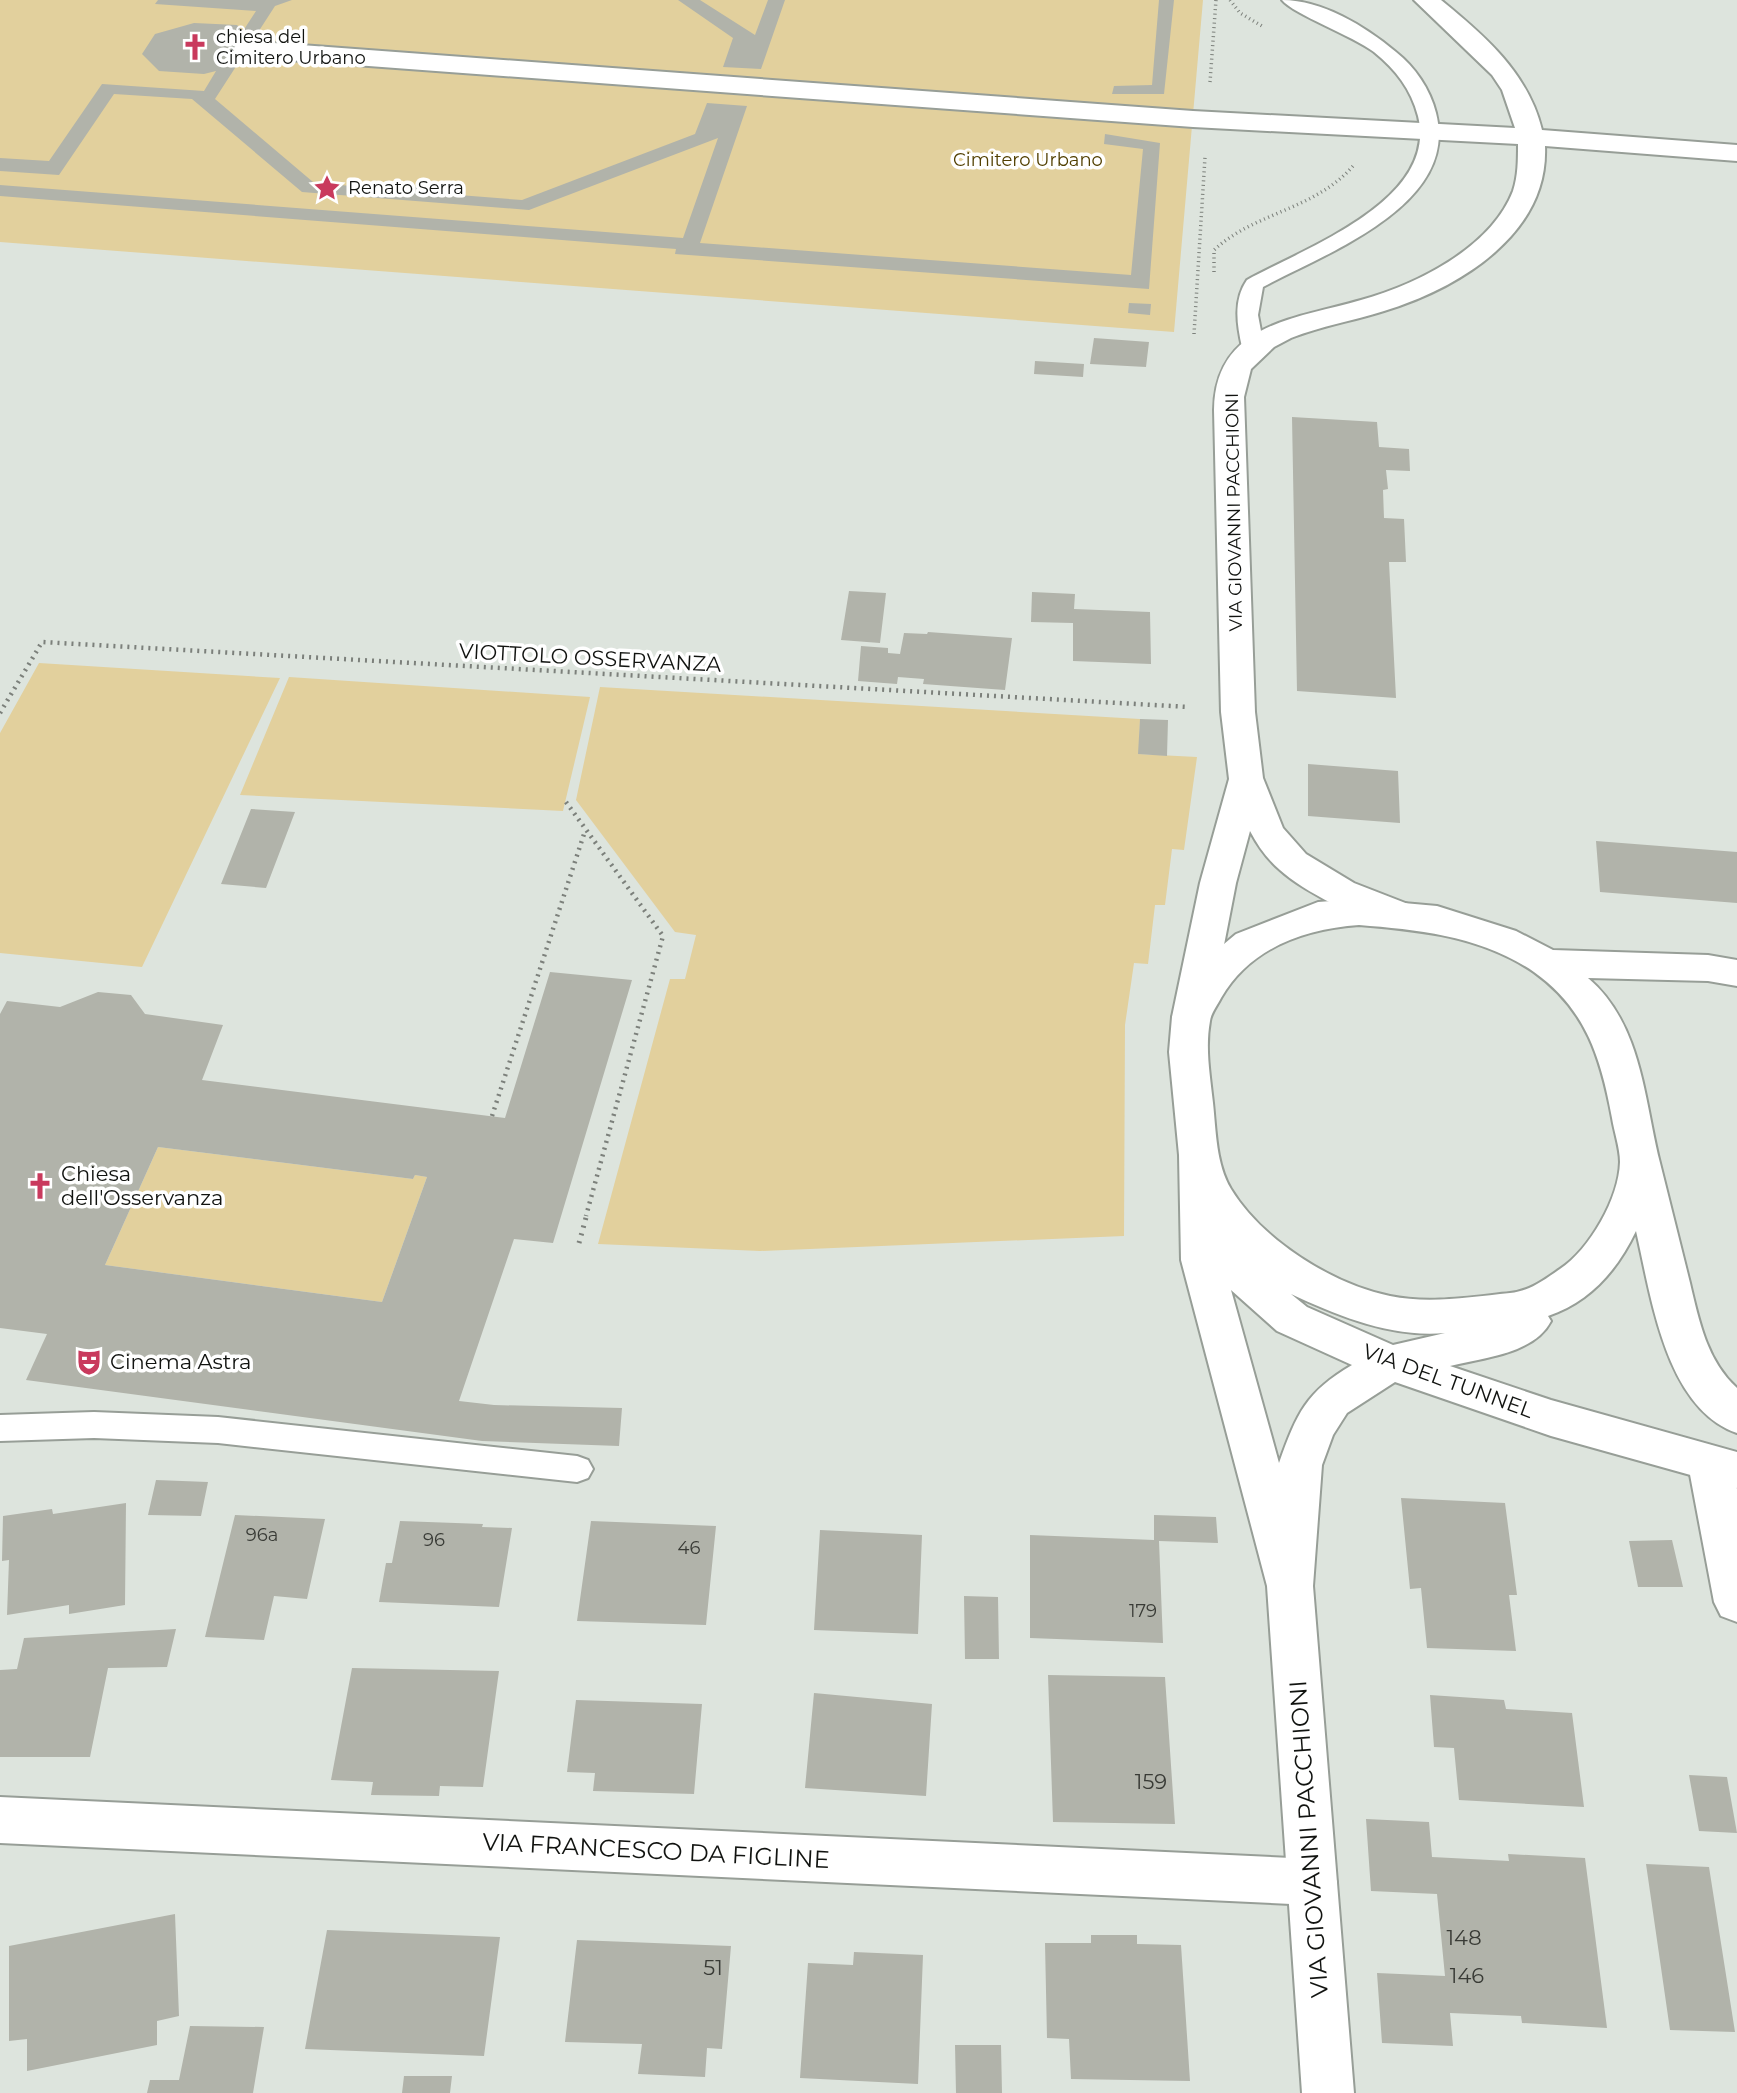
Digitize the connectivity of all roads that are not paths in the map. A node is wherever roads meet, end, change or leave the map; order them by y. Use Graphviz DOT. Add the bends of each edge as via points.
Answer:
graph roads {
  1 [pos="1291,0"];
  2 [pos="1426,0"];
  3 [pos="246,49"];
  4 [pos="1430,129"];
  5 [pos="1533,138"];
  6 [pos="1737,153"];
  7 [pos="1253,347"];
  8 [pos="1246,779"];
  9 [pos="1395,914"];
  10 [pos="1547,964"];
  11 [pos="1737,973"];
  12 [pos="1191,1017"];
  13 [pos="1199,1155"];
  14 [pos="1640,1162"];
  15 [pos="1225,1212"];
  16 [pos="1588,1271"];
  17 [pos="1391,1363"];
  18 [pos="1737,1415"];
  19 [pos="0,1428"];
  20 [pos="1724,1467"];
  21 [pos="577,1469"];
  22 [pos="1290,1586"];
  23 [pos="1737,1602"];
  24 [pos="0,1820"];
  25 [pos="1312,1882"];
  26 [pos="1328,2093"];
  1 -- 4 [label="lane" via="1332,17 1398,61 1417,83"];
  2 -- 5 [label="street, VIA GIOVANNI PACCHIONI" via="1498,64 1518,92"];
  3 -- 4 [label="street" via="1200,119"];
  4 -- 5 [label="street"];
  4 -- 7 [label="lane" via="1432,145 1422,171 1385,210 1254,284 1248,298 1247,326"];
  5 -- 6 [label="street"];
  5 -- 7 [label="street, VIA GIOVANNI PACCHIONI" via="1530,184 1502,229 1476,254 1432,281 1375,305 1289,327"];
  7 -- 8 [label="street, VIA GIOVANNI PACCHIONI" via="1235,369 1230,389 1230,498"];
  8 -- 9 [label="street, VIA GIOVANNI PACCHIONI" via="1268,831 1286,858 1352,898"];
  8 -- 12 [label="street, VIA GIOVANNI PACCHIONI" via="1218,883"];
  9 -- 10 [label="street" via="1437,919 1503,940"];
  9 -- 12 [label="street" via="1318,915 1249,943 1225,962"];
  10 -- 11 [label="street" via="1708,968"];
  10 -- 14 [label="street" via="1600,1018 1622,1068"];
  12 -- 13 [label="street, VIA GIOVANNI PACCHIONI" via="1188,1052"];
  13 -- 15 [label="street" via="1210,1190"];
  13 -- 22 [label="street, VIA GIOVANNI PACCHIONI" via="1202,1260"];
  14 -- 16 [label="street" via="1629,1204 1609,1245"];
  14 -- 18 [label="street" via="1680,1328 1703,1383"];
  15 -- 16 [label="street" via="1255,1244 1304,1281 1340,1298 1391,1313 1434,1317 1515,1309 1546,1300"];
  15 -- 17 [label="street, VIA DEL TUNNEL" via="1235,1269 1262,1295 1292,1319"];
  16 -- 17 [label="street, VIA GIOVANNI PACCHIONI" via="1539,1315 1506,1335"];
  17 -- 20 [label="street, VIA DEL TUNNEL" via="1551,1418"];
  17 -- 22 [label="street, VIA GIOVANNI PACCHIONI" via="1332,1400 1313,1429 1300,1465"];
  19 -- 21 [label="lane" via="94,1425 218,1430"];
  20 -- 23 [label="street"];
  22 -- 25 [label="street, VIA GIOVANNI PACCHIONI"];
  24 -- 25 [label="street, VIA FRANCESCO DA FIGLINE"];
  25 -- 26 [label="street, VIA GIOVANNI PACCHIONI"];
}
